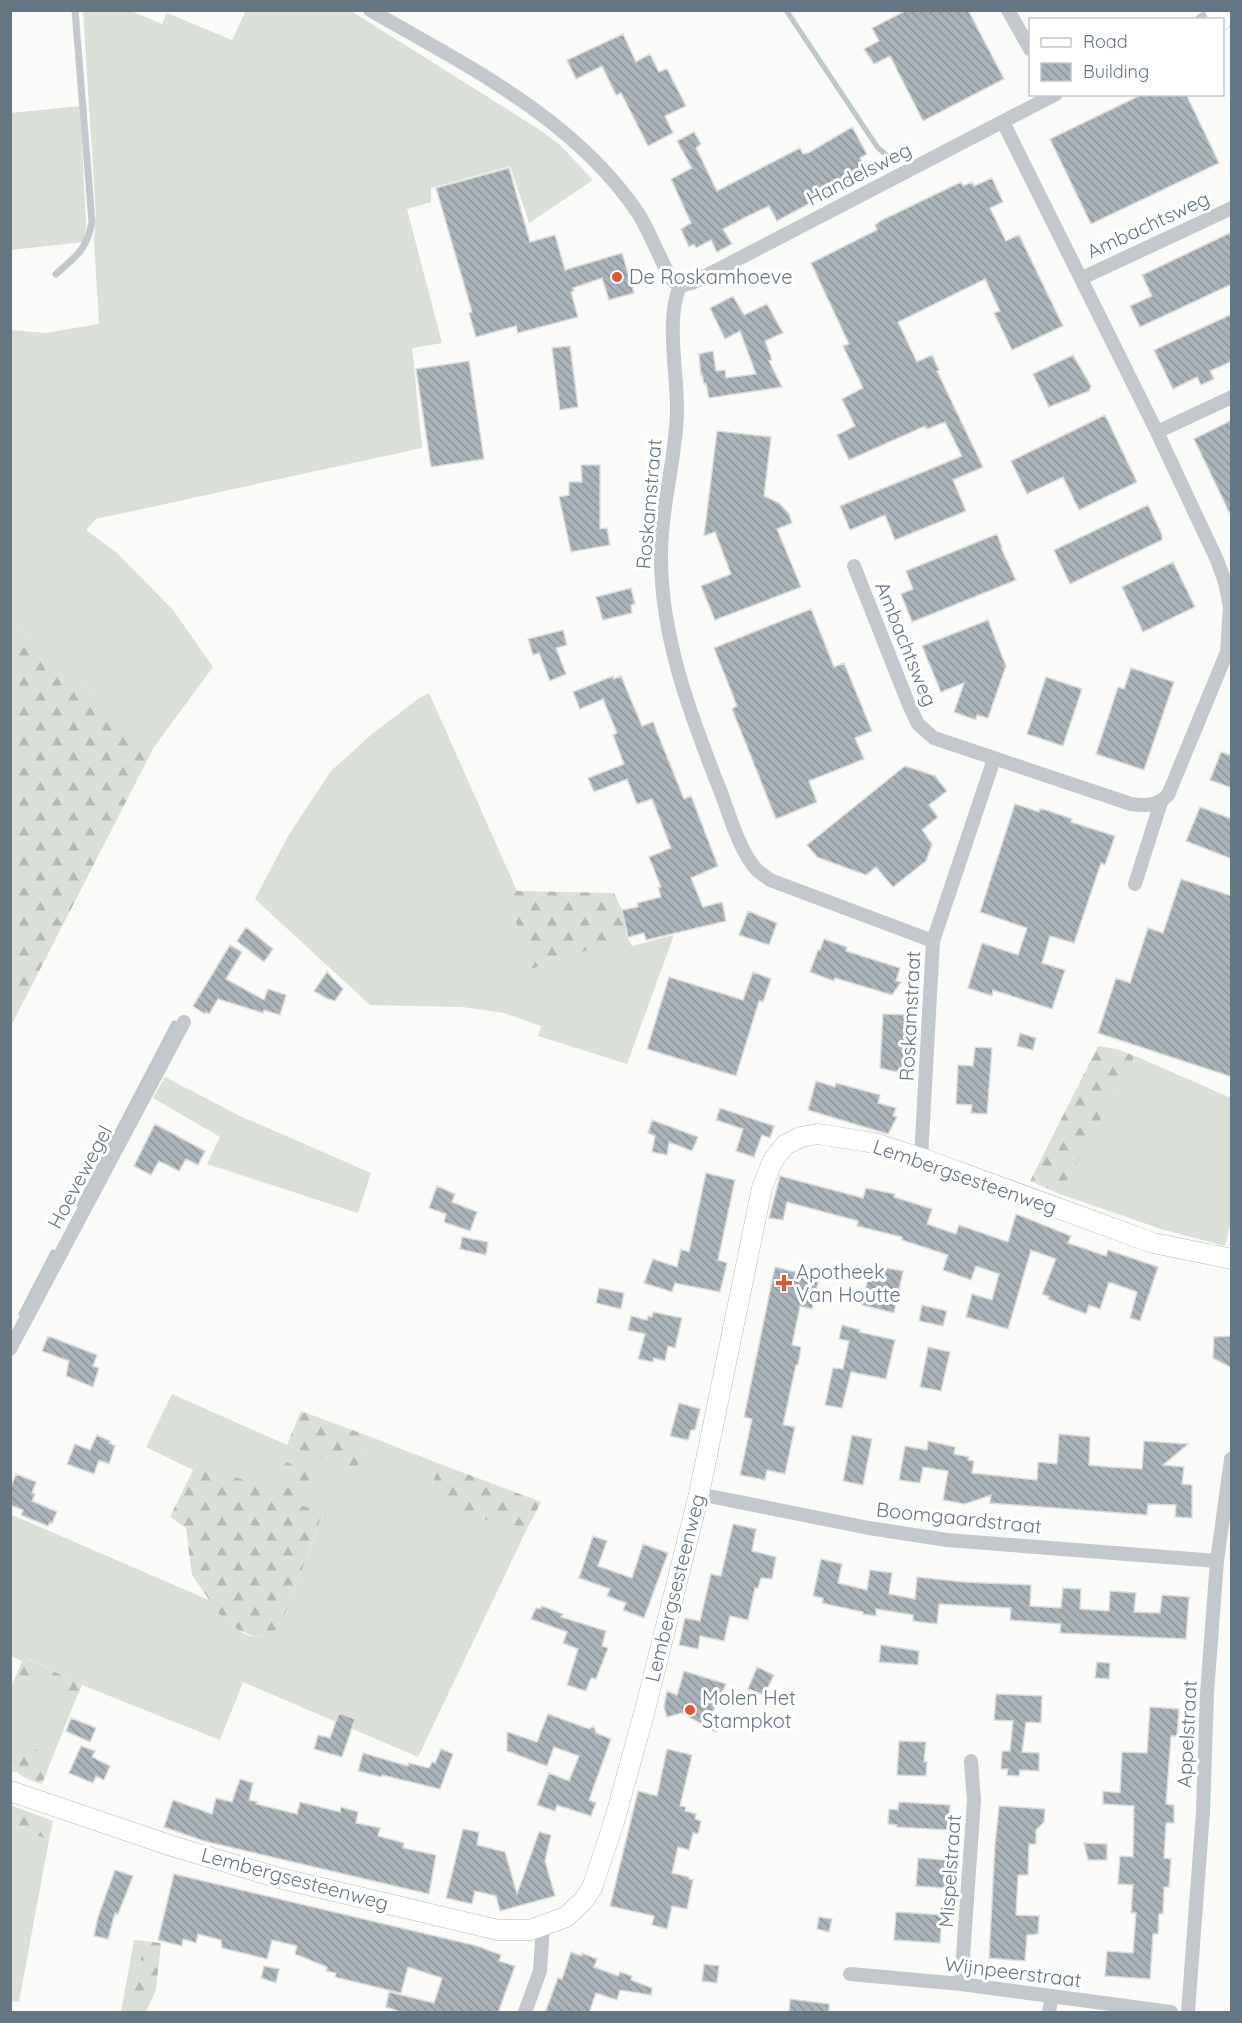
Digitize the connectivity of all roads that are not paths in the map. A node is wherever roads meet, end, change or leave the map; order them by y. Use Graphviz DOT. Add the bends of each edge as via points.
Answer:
graph roads {
  1 [pos="75,10"];
  2 [pos="370,10"];
  3 [pos="1008,10"];
  4 [pos="1029,47"];
  5 [pos="1054,96"];
  6 [pos="1003,122"];
  7 [pos="1232,208"];
  8 [pos="56,274"];
  9 [pos="1082,278"];
  10 [pos="680,286"];
  11 [pos="1232,397"];
  12 [pos="1157,432"];
  13 [pos="854,566"];
  14 [pos="1228,580"];
  15 [pos="994,759"];
  16 [pos="1161,802"];
  17 [pos="1135,884"];
  18 [pos="933,941"];
  19 [pos="184,1022"];
  20 [pos="921,1158"];
  21 [pos="1232,1259"];
  22 [pos="10,1349"];
  23 [pos="1231,1459"];
  24 [pos="699,1494"];
  25 [pos="1217,1561"];
  26 [pos="971,1761"];
  27 [pos="10,1791"];
  28 [pos="543,1927"];
  29 [pos="850,1974"];
  30 [pos="961,1984"];
  31 [pos="1052,1996"];
  32 [pos="525,2013"];
  33 [pos="1049,2013"];
  34 [pos="1171,2013"];
  35 [pos="1188,2013"];
  1 -- 8 [label="lane" via="92,222 83,250"];
  2 -- 10 [label="street" via="509,93 588,153 638,214 671,279"];
  3 -- 4 [label="street"];
  5 -- 6 [label="street, Handelsweg"];
  6 -- 9 [label="street, Ambachtsweg"];
  6 -- 10 [label="street, Handelsweg" via="692,284"];
  7 -- 9 [label="street, Ambachtsweg"];
  9 -- 12 [label="street, Ambachtsweg"];
  10 -- 18 [label="street, Roskamstraat" via="675,297 674,332 677,411 661,550 662,578 674,656 715,777 746,854 770,880"];
  11 -- 12 [label="street"];
  12 -- 14 [label="street, Ambachtsweg"];
  13 -- 15 [label="street, Ambachtsweg" via="918,724 934,738"];
  14 -- 16 [label="street, Ambachtsweg" via="1227,652 1176,779"];
  15 -- 16 [label="street, Ambachtsweg" via="1131,804"];
  15 -- 18 [label="street"];
  16 -- 17 [label="street, Ambachtsweg"];
  18 -- 20 [label="street, Roskamstraat"];
  19 -- 22 [label="street, Hoevewegel"];
  20 -- 21 [label="street, Lembergsesteenweg" via="1153,1244"];
  20 -- 24 [label="street, Lembergsesteenweg" via="874,1143 818,1134 784,1145 773,1160 762,1188"];
  23 -- 25 [label="street, Appelstraat"];
  24 -- 25 [label="street, Boomgaardstraat" via="947,1540"];
  24 -- 28 [label="street, Lembergsesteenweg" via="645,1710 592,1888 566,1917"];
  25 -- 35 [label="street, Appelstraat"];
  26 -- 30 [label="street, Mispelstraat" via="974,1801"];
  27 -- 28 [label="street, Lembergsesteenweg" via="279,1878 498,1930"];
  28 -- 32 [label="street" via="540,1971"];
  29 -- 30 [label="street, Wijnpeerstraat"];
  30 -- 31 [label="street, Wijnpeerstraat"];
  31 -- 33 [label="street"];
  31 -- 34 [label="street, Wijnpeerstraat"];
}
